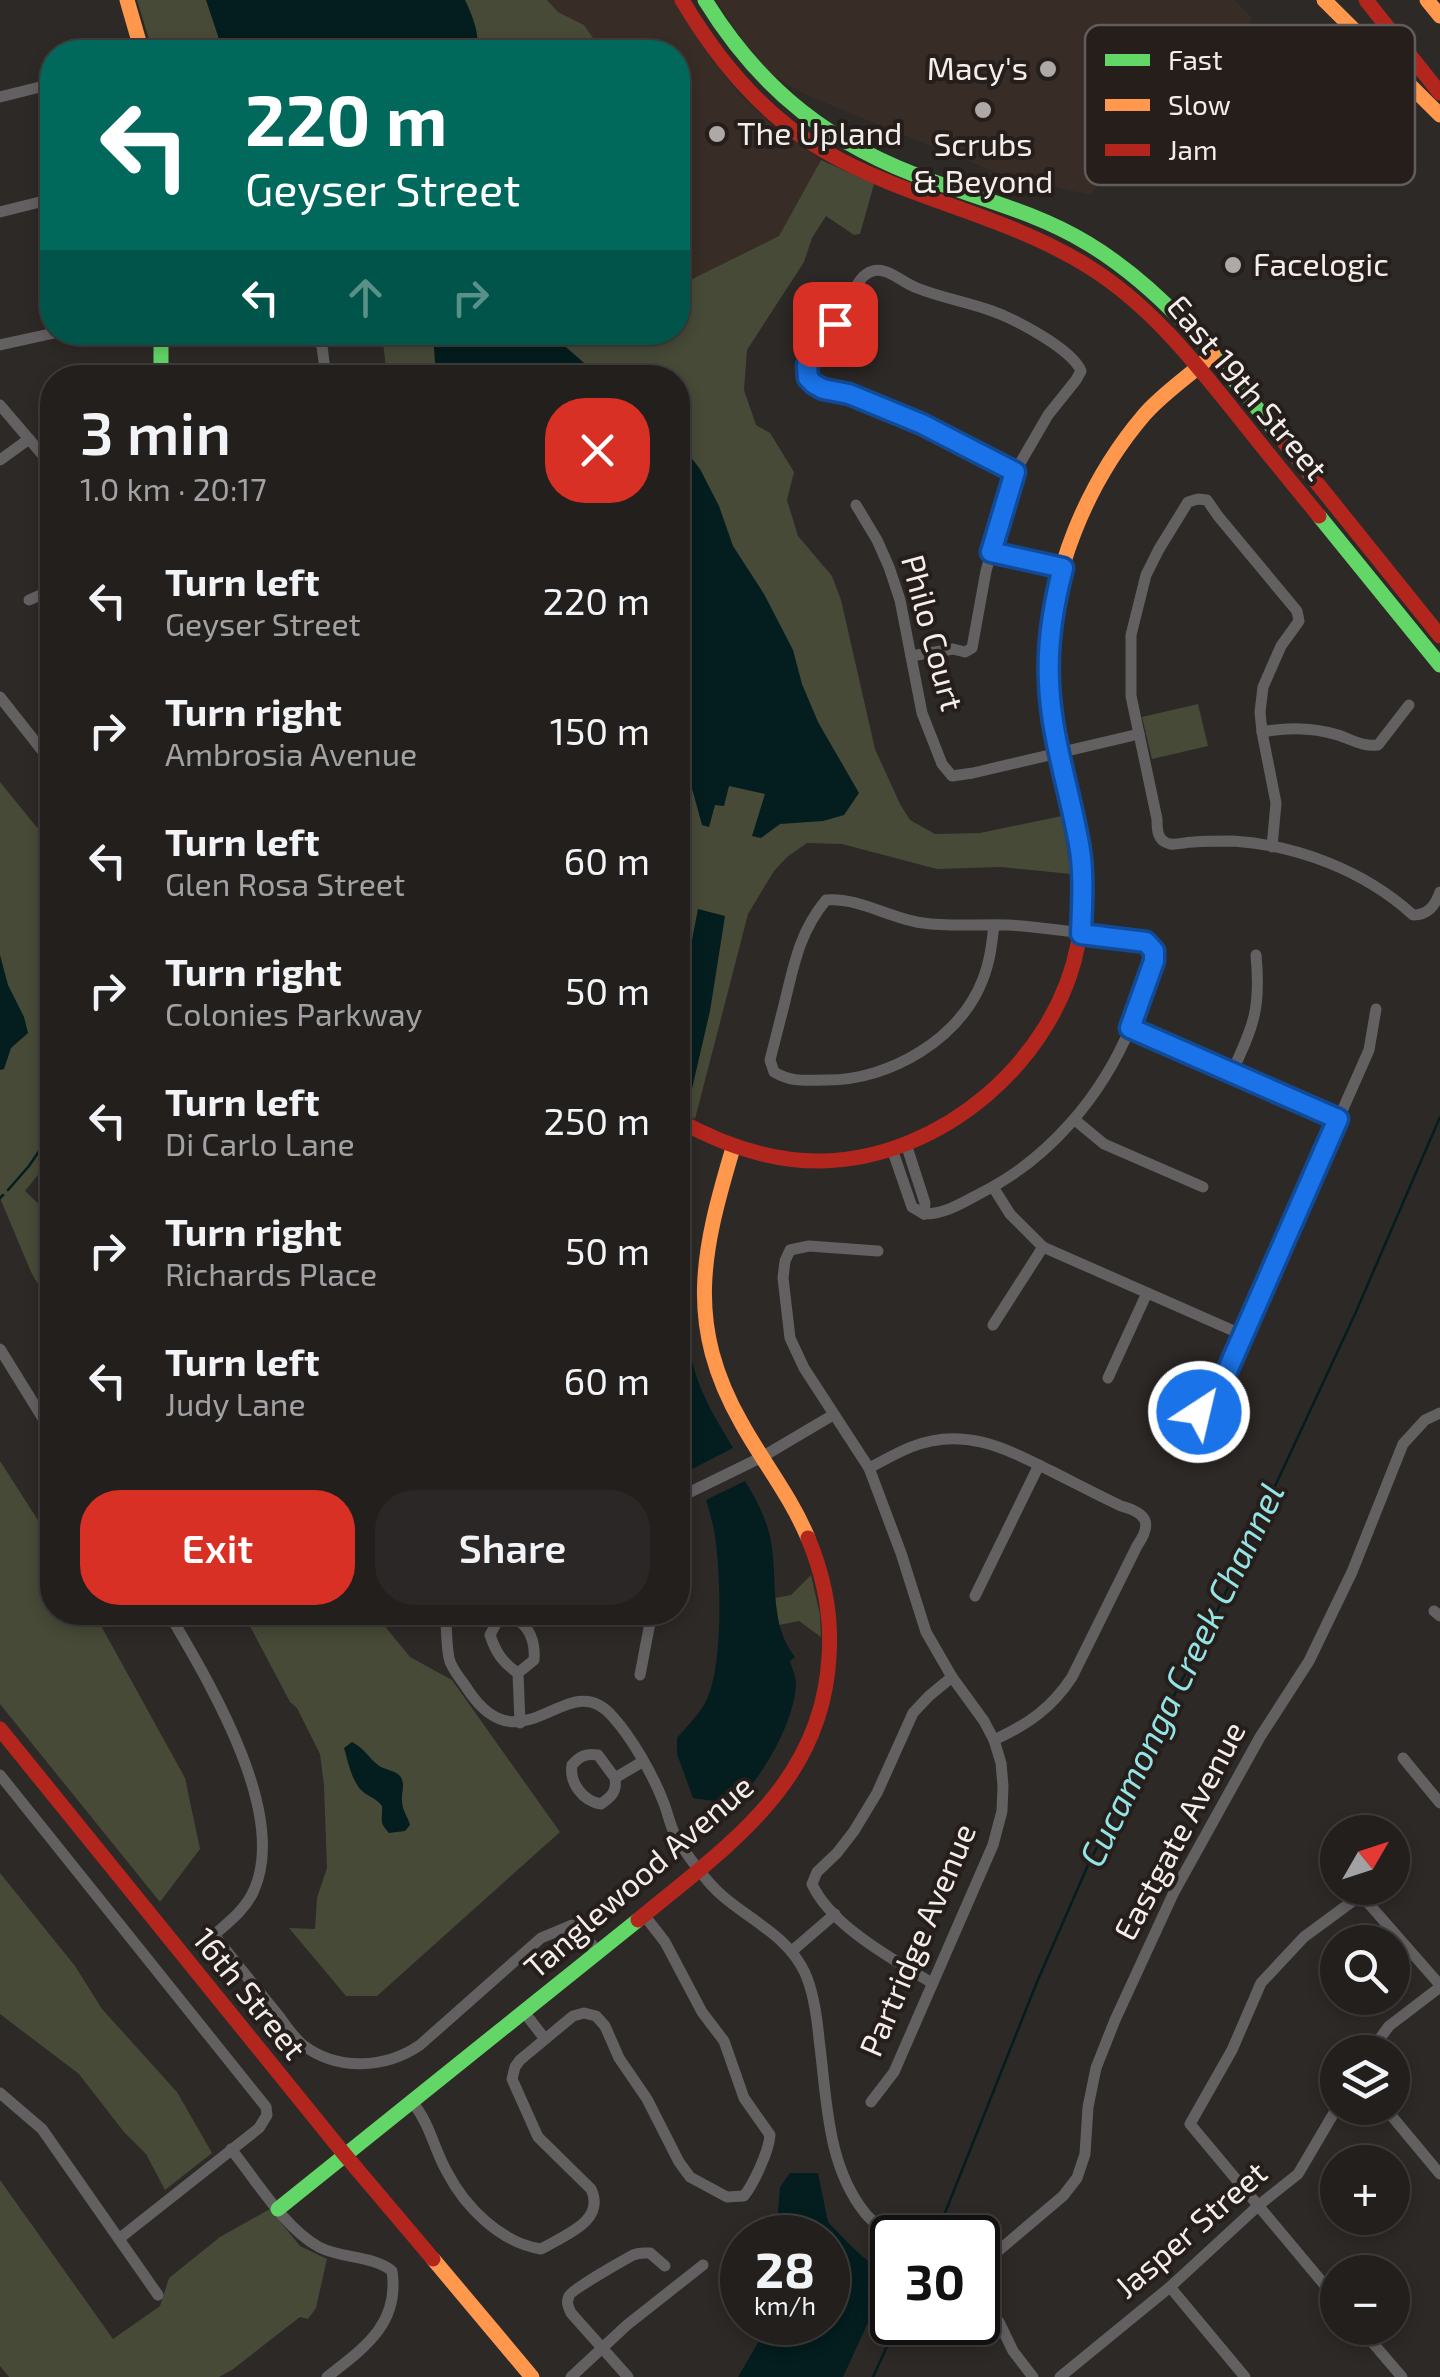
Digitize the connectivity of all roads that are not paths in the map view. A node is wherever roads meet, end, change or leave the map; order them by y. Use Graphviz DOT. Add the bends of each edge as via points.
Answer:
graph roads {
  1 [pos="127,0"];
  2 [pos="682,0"];
  3 [pos="704,0"];
  4 [pos="1324,0"];
  5 [pos="1366,0"];
  6 [pos="1427,0"];
  7 [pos="1440,16"];
  8 [pos="1349,25"];
  9 [pos="1386,25"];
  10 [pos="139,40"];
  11 [pos="1415,62"];
  12 [pos="40,87"];
  13 [pos="1415,89"];
  14 [pos="1440,93"];
  15 [pos="0,97"];
  16 [pos="1440,114"];
  17 [pos="40,203"];
  18 [pos="0,212"];
  19 [pos="40,336"];
  20 [pos="0,345"];
  21 [pos="1213,354"];
  22 [pos="1199,368"];
  23 [pos="0,405"];
  24 [pos="28,440"];
  25 [pos="40,453"];
  26 [pos="0,460"];
  27 [pos="1015,472"];
  28 [pos="856,504"];
  29 [pos="991,552"];
  30 [pos="1063,568"];
  31 [pos="40,595"];
  32 [pos="29,600"];
  33 [pos="1440,636"];
  34 [pos="912,656"];
  35 [pos="1440,665"];
  36 [pos="0,697"];
  37 [pos="1409,705"];
  38 [pos="1262,732"];
  39 [pos="1139,734"];
  40 [pos="40,748"];
  41 [pos="1059,754"];
  42 [pos="1272,847"];
  43 [pos="1440,892"];
  44 [pos="994,924"];
  45 [pos="1081,934"];
  46 [pos="1256,955"];
  47 [pos="1376,1009"];
  48 [pos="1130,1028"];
  49 [pos="1232,1072"];
  50 [pos="1338,1119"];
  51 [pos="1075,1120"];
  52 [pos="690,1126"];
  53 [pos="899,1147"];
  54 [pos="734,1148"];
  55 [pos="993,1187"];
  56 [pos="1203,1187"];
  57 [pos="1043,1247"];
  58 [pos="878,1251"];
  59 [pos="1147,1293"];
  60 [pos="993,1325"];
  61 [pos="1243,1335"];
  62 [pos="0,1349"];
  63 [pos="1108,1378"];
  64 [pos="1199,1412"];
  65 [pos="1440,1413"];
  66 [pos="40,1414"];
  67 [pos="833,1415"];
  68 [pos="762,1457"];
  69 [pos="1039,1465"];
  70 [pos="869,1468"];
  71 [pos="690,1492"];
  72 [pos="975,1596"];
  73 [pos="175,1625"];
  74 [pos="446,1625"];
  75 [pos="495,1625"];
  76 [pos="523,1625"];
  77 [pos="650,1625"];
  78 [pos="518,1674"];
  79 [pos="640,1675"];
  80 [pos="952,1677"];
  81 [pos="520,1722"];
  82 [pos="0,1729"];
  83 [pos="994,1740"];
  84 [pos="1403,1758"];
  85 [pos="642,1762"];
  86 [pos="0,1775"];
  87 [pos="614,1778"];
  88 [pos="1440,1803"];
  89 [pos="698,1869"];
  90 [pos="1342,1905"];
  91 [pos="1370,1905"];
  92 [pos="835,1914"];
  93 [pos="644,1915"];
  94 [pos="792,1951"];
  95 [pos="600,1952"];
  96 [pos="932,1983"];
  97 [pos="1440,1986"];
  98 [pos="524,2012"];
  99 [pos="1383,2035"];
  100 [pos="545,2039"];
  101 [pos="0,2093"];
  102 [pos="413,2102"];
  103 [pos="871,2102"];
  104 [pos="1327,2125"];
  105 [pos="1399,2125"];
  106 [pos="231,2149"];
  107 [pos="344,2154"];
  108 [pos="1440,2174"];
  109 [pos="1259,2205"];
  110 [pos="278,2209"];
  111 [pos="870,2218"];
  112 [pos="120,2238"];
  113 [pos="1000,2249"];
  114 [pos="703,2264"];
  115 [pos="666,2266"];
  116 [pos="1320,2279"];
  117 [pos="1170,2287"];
  118 [pos="158,2295"];
  119 [pos="1000,2326"];
  120 [pos="1375,2345"];
  121 [pos="602,2350"];
  122 [pos="328,2377"];
  123 [pos="532,2377"];
  124 [pos="571,2377"];
  125 [pos="628,2377"];
  126 [pos="1033,2377"];
  127 [pos="1060,2377"];
  128 [pos="1245,2377"];
  129 [pos="1402,2377"];
  1 -- 10 [label="main road"];
  2 -- 22 [label="main road, East 19th Street" via="731,74 784,124 850,165 1081,260 1151,315"];
  3 -- 21 [label="main road, East 19th Street" via="768,85 823,130 897,168 1057,226 1134,276"];
  4 -- 8 [label="main road"];
  5 -- 9 [label="main road"];
  6 -- 7 [label="main road"];
  11 -- 14 [label="main road"];
  12 -- 15 [label="street"];
  13 -- 16 [label="main road"];
  17 -- 18 [label="street"];
  19 -- 20 [label="street"];
  21 -- 22 [label="main road"];
  21 -- 33 [label="main road, East 19th Street"];
  22 -- 30 [label="main road" via="1146,413 1113,458 1089,497"];
  22 -- 35 [label="main road, East 19th Street"];
  23 -- 24 [label="street"];
  24 -- 25 [label="street"];
  24 -- 26 [label="street"];
  27 -- 27 [label="street" via="1076,380 1077,361 994,312 870,271 812,356 808,378 922,424"];
  27 -- 29 [label="street"];
  28 -- 34 [label="street, Philo Court" via="889,567"];
  29 -- 30 [label="street"];
  29 -- 34 [label="street" via="972,648"];
  30 -- 41 [label="main road" via="1049,642"];
  31 -- 32 [label="street"];
  34 -- 41 [label="street, Philo Court" via="922,713 952,776"];
  36 -- 40 [label="street"];
  37 -- 38 [label="street" via="1378,745 1304,729"];
  38 -- 39 [label="street" via="1263,686 1299,621 1298,611 1214,507 1198,498 1188,502 1159,549 1138,605 1130,696"];
  38 -- 42 [label="street" via="1276,802"];
  39 -- 41 [label="street"];
  39 -- 42 [label="street" via="1162,840"];
  41 -- 45 [label="main road" via="1080,854"];
  42 -- 43 [label="street" via="1354,874 1413,914 1430,910"];
  44 -- 44 [label="street" via="923,923 826,900 798,946 770,1060 774,1072 787,1080 858,1078 922,1051 948,1030 983,980"];
  44 -- 45 [label="street"];
  45 -- 48 [label="street" via="1146,942 1154,951"];
  45 -- 53 [label="main road" via="1060,1003 1026,1058 973,1107"];
  46 -- 49 [label="street" via="1258,1003"];
  47 -- 50 [label="street" via="1369,1050"];
  48 -- 49 [label="street"];
  48 -- 51 [label="street"];
  49 -- 50 [label="street"];
  50 -- 61 [label="street"];
  51 -- 55 [label="street"];
  51 -- 56 [label="street" via="1104,1144"];
  52 -- 54 [label="main road"];
  53 -- 54 [label="main road" via="817,1160"];
  53 -- 55 [label="street" via="924,1214 939,1214"];
  54 -- 68 [label="main road, Tanglewood Avenue" via="704,1258 702,1316 711,1359"];
  55 -- 57 [label="street"];
  57 -- 59 [label="street"];
  57 -- 60 [label="street"];
  58 -- 67 [label="street, Partridge Avenue" via="809,1246 790,1250 784,1261 790,1338"];
  59 -- 61 [label="street"];
  59 -- 63 [label="street"];
  61 -- 64 [label="street" via="1221,1385"];
  62 -- 66 [label="street"];
  65 -- 113 [label="street, Eastgate Avenue" via="1403,1444 1309,1661 1174,1892 1096,2068 1077,2178"];
  67 -- 68 [label="street"];
  67 -- 70 [label="street, Partridge Avenue"];
  68 -- 71 [label="street"];
  68 -- 89 [label="main road, Tanglewood Avenue" via="818,1560 830,1624 829,1678 804,1755 774,1800"];
  69 -- 70 [label="street" via="963,1438 912,1446"];
  69 -- 72 [label="street"];
  69 -- 83 [label="street" via="1135,1510 1146,1534 1062,1692 1024,1726"];
  70 -- 80 [label="street, Partridge Avenue" via="926,1632"];
  73 -- 95 [label="street" via="232,1729 262,1834 253,1893 214,1935 301,2044 334,2060 382,2063 420,2045 541,1938 572,1925"];
  74 -- 81 [label="street" via="450,1662 479,1706 498,1720"];
  75 -- 78 [label="street" via="490,1635 496,1651"];
  76 -- 78 [label="street" via="534,1660"];
  77 -- 79 [label="street"];
  78 -- 81 [label="street"];
  80 -- 83 [label="street, Partridge Avenue"];
  80 -- 92 [label="street" via="913,1713 877,1793 817,1872 812,1884"];
  81 -- 85 [label="street" via="580,1701 596,1704 622,1727"];
  82 -- 107 [label="main road, 16th Street"];
  83 -- 96 [label="street, Partridge Avenue" via="1002,1811"];
  84 -- 88 [label="street"];
  85 -- 87 [label="street"];
  85 -- 89 [label="street"];
  86 -- 106 [label="street" via="260,2097 267,2114"];
  87 -- 87 [label="street" via="598,1755 572,1765 573,1780 592,1802 612,1796"];
  89 -- 93 [label="main road, Tanglewood Avenue"];
  89 -- 94 [label="street" via="720,1896"];
  90 -- 109 [label="street" via="1261,1983 1190,2124"];
  91 -- 97 [label="street"];
  92 -- 94 [label="street"];
  92 -- 96 [label="street" via="878,1951"];
  93 -- 95 [label="main road, Tanglewood Avenue"];
  93 -- 100 [label="street" via="724,2041 744,2098 770,2135 752,2186 744,2196 728,2197 690,2176 596,2016 574,2016"];
  94 -- 111 [label="street" via="816,2007 833,2148 844,2180"];
  95 -- 98 [label="main road, Tanglewood Avenue"];
  96 -- 103 [label="street, Partridge Avenue" via="894,2072"];
  97 -- 99 [label="street"];
  98 -- 100 [label="street"];
  98 -- 102 [label="main road, Tanglewood Avenue"];
  100 -- 102 [label="street" via="515,2066 512,2078 538,2137 591,2189 596,2209 541,2250 484,2220 454,2184"];
  101 -- 112 [label="street" via="42,2130"];
  102 -- 107 [label="main road, Tanglewood Avenue"];
  104 -- 109 [label="street, Jasper Street" via="1298,2174"];
  105 -- 108 [label="street"];
  106 -- 110 [label="street"];
  106 -- 112 [label="street"];
  107 -- 110 [label="main road, Tanglewood Avenue"];
  107 -- 123 [label="main road, 16th Street"];
  109 -- 116 [label="street"];
  109 -- 117 [label="street, Jasper Street"];
  110 -- 122 [label="street" via="324,2250 392,2271 385,2323"];
  112 -- 118 [label="street"];
  114 -- 121 [label="street"];
  115 -- 121 [label="street" via="640,2252 572,2291 570,2313"];
  117 -- 127 [label="street, Jasper Street"];
  117 -- 128 [label="street"];
  119 -- 126 [label="street"];
  120 -- 129 [label="street"];
  121 -- 124 [label="street"];
  121 -- 125 [label="street"];
}
